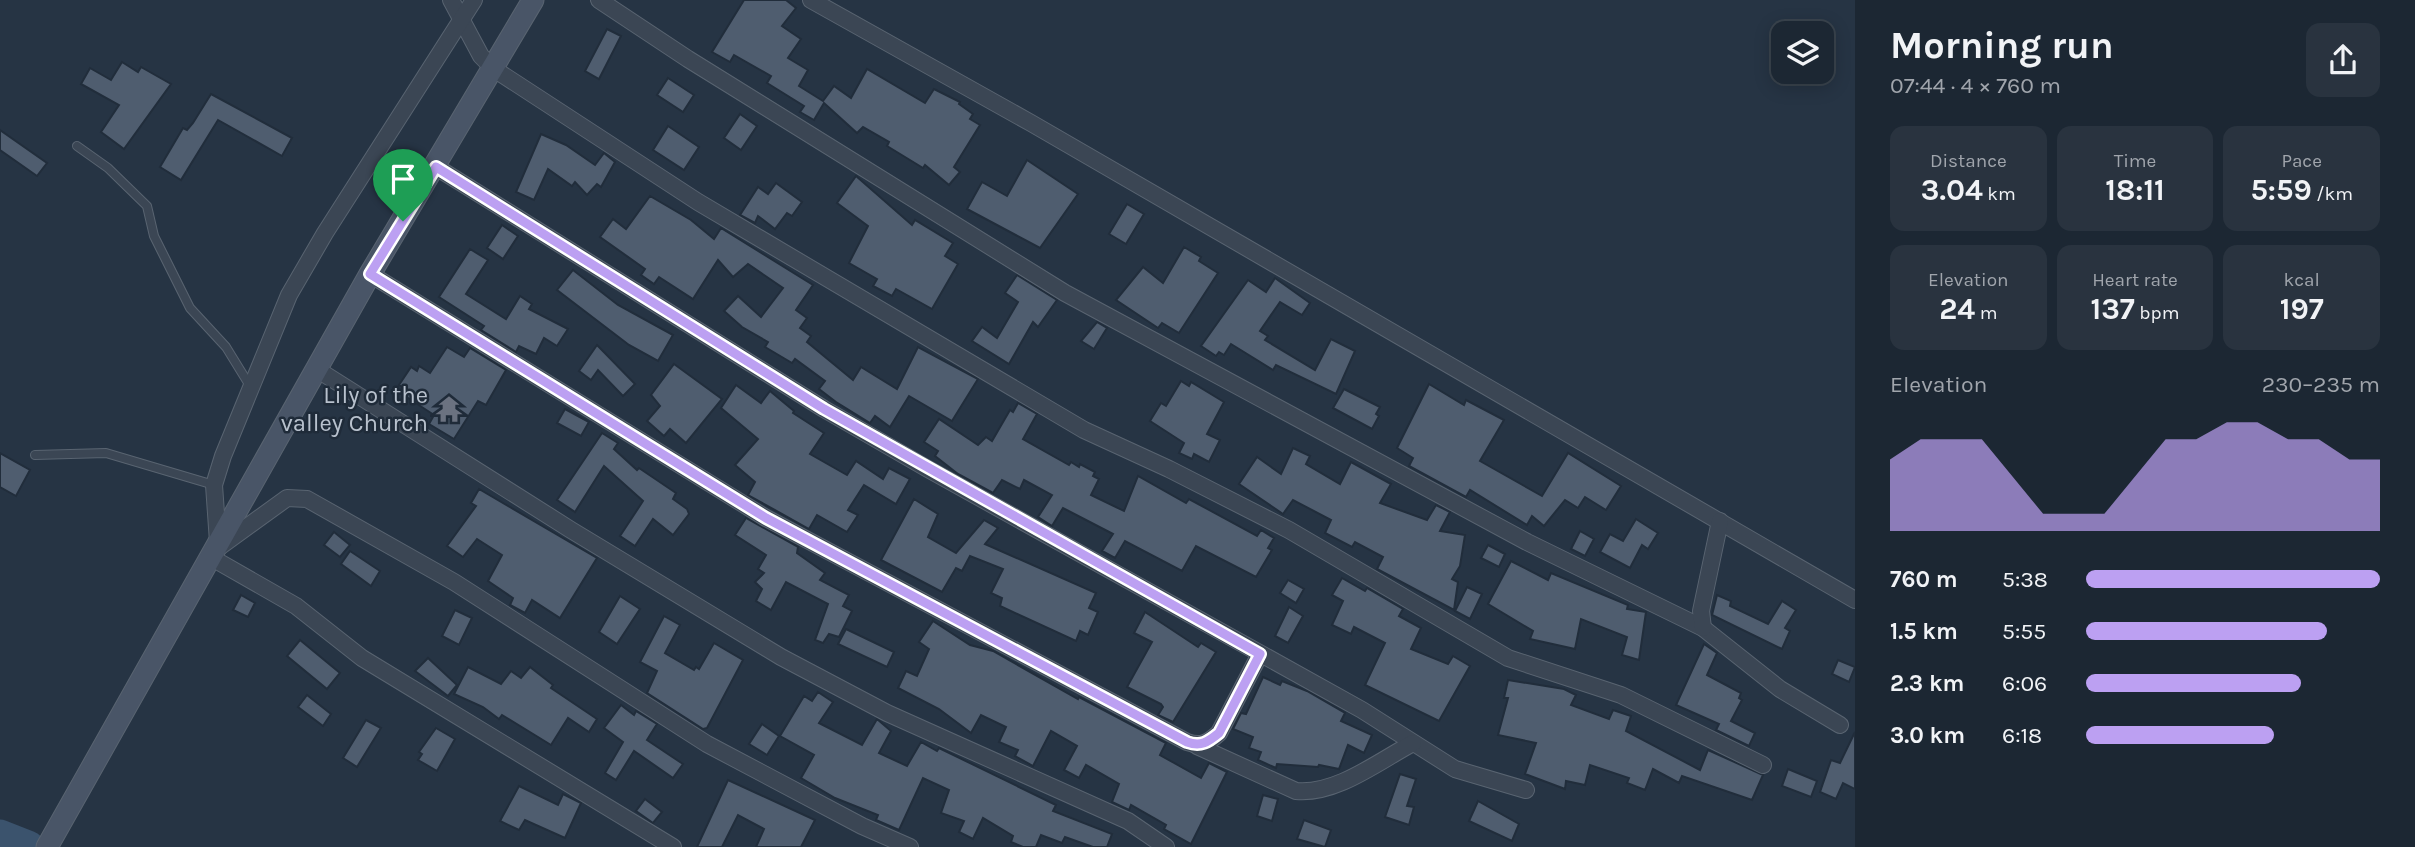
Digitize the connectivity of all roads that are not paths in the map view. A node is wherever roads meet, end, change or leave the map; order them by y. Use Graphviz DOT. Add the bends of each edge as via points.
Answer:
graph roads {
  1 [pos="451,0"];
  2 [pos="474,0"];
  3 [pos="533,0"];
  4 [pos="599,0"];
  5 [pos="811,0"];
  6 [pos="462,18"];
  7 [pos="494,69"];
  8 [pos="77,146"];
  9 [pos="436,167"];
  10 [pos="370,274"];
  11 [pos="318,370"];
  12 [pos="252,388"];
  13 [pos="34,455"];
  14 [pos="214,485"];
  15 [pos="1720,521"];
  16 [pos="215,553"];
  17 [pos="1855,600"];
  18 [pos="1703,628"];
  19 [pos="1260,654"];
  20 [pos="1840,725"];
  21 [pos="1413,743"];
  22 [pos="1197,746"];
  23 [pos="1763,765"];
  24 [pos="1526,790"];
  25 [pos="47,847"];
  26 [pos="673,847"];
  27 [pos="910,847"];
  28 [pos="1166,847"];
  1 -- 6 [label="street"];
  2 -- 6 [label="street"];
  3 -- 7 [label="main road"];
  4 -- 18 [label="street" via="1065,293 1527,542"];
  5 -- 15 [label="street"];
  6 -- 7 [label="street" via="481,56"];
  6 -- 12 [label="street" via="303,270"];
  7 -- 9 [label="main road"];
  7 -- 23 [label="street" via="687,195 1084,430 1289,530 1508,658 1621,695"];
  8 -- 12 [label="lane" via="147,206 154,236 190,308 226,347"];
  9 -- 10 [label="main road"];
  9 -- 19 [label="street" via="824,409"];
  10 -- 11 [label="main road"];
  10 -- 22 [label="street" via="766,518"];
  11 -- 16 [label="main road"];
  11 -- 28 [label="street" via="781,657 900,719 1128,821"];
  12 -- 14 [label="street"];
  13 -- 14 [label="lane" via="106,453"];
  14 -- 16 [label="street"];
  15 -- 17 [label="street"];
  15 -- 18 [label="street" via="1700,611"];
  16 -- 25 [label="main road"];
  16 -- 26 [label="street" via="296,606 373,665"];
  16 -- 27 [label="street" via="288,498 307,499 466,589 707,744"];
  18 -- 20 [label="street" via="1780,689"];
  19 -- 21 [label="street"];
  19 -- 22 [label="street" via="1219,733"];
  21 -- 22 [label="street" via="1329,788 1312,792 1296,791"];
  21 -- 24 [label="street" via="1455,769"];
}
